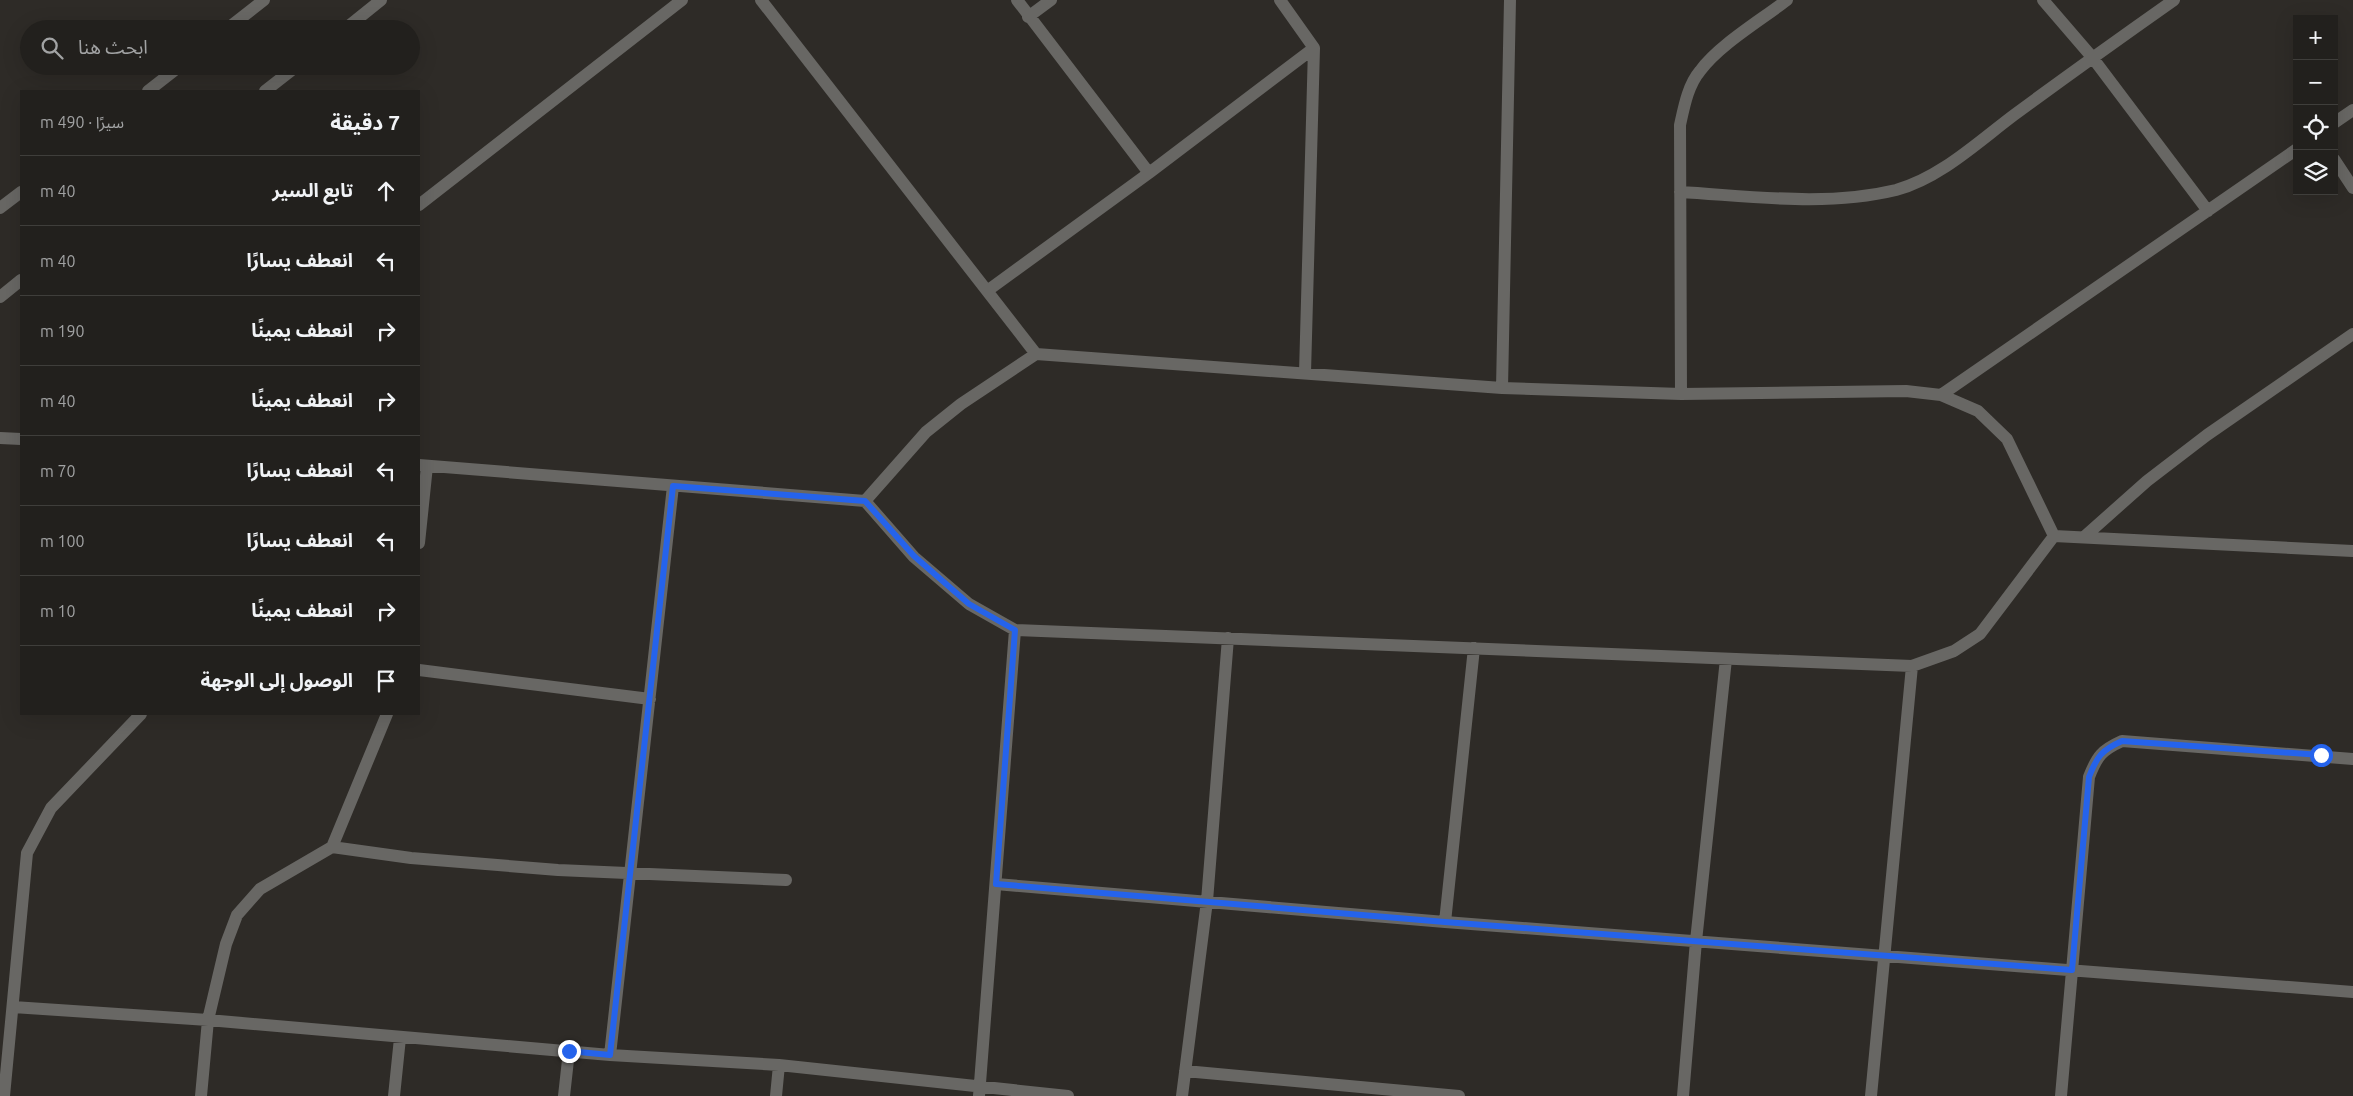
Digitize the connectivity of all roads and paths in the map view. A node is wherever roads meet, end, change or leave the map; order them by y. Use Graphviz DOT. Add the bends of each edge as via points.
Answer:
graph roads {
  1 [pos="264,0"];
  2 [pos="381,0"];
  3 [pos="682,0"];
  4 [pos="761,0"];
  5 [pos="1017,0"];
  6 [pos="1051,0"];
  7 [pos="1280,0"];
  8 [pos="1510,0"];
  9 [pos="1787,0"];
  10 [pos="2043,0"];
  11 [pos="2174,0"];
  12 [pos="1028,18"];
  13 [pos="239,20"];
  14 [pos="356,20"];
  15 [pos="1314,48"];
  16 [pos="2092,57"];
  17 [pos="168,75"];
  18 [pos="289,75"];
  19 [pos="279,87"];
  20 [pos="149,90"];
  21 [pos="2353,110"];
  22 [pos="2338,120"];
  23 [pos="2296,150"];
  24 [pos="2338,165"];
  25 [pos="1149,173"];
  26 [pos="2353,188"];
  27 [pos="1680,192"];
  28 [pos="20,193"];
  29 [pos="420,204"];
  30 [pos="0,208"];
  31 [pos="2208,211"];
  32 [pos="20,281"];
  33 [pos="987,291"];
  34 [pos="0,297"];
  35 [pos="2353,334"];
  36 [pos="1036,354"];
  37 [pos="1305,373"];
  38 [pos="1502,388"];
  39 [pos="1681,394"];
  40 [pos="1941,395"];
  41 [pos="0,438"];
  42 [pos="20,439"];
  43 [pos="423,465"];
  44 [pos="673,486"];
  45 [pos="865,501"];
  46 [pos="420,524"];
  47 [pos="2054,536"];
  48 [pos="2084,537"];
  49 [pos="2353,552"];
  50 [pos="1015,630"];
  51 [pos="1228,638"];
  52 [pos="1474,648"];
  53 [pos="1726,659"];
  54 [pos="1912,666"];
  55 [pos="420,670"];
  56 [pos="650,699"];
  57 [pos="140,715"];
  58 [pos="387,715"];
  59 [pos="2353,759"];
  60 [pos="332,847"];
  61 [pos="632,872"];
  62 [pos="786,880"];
  63 [pos="996,884"];
  64 [pos="1208,901"];
  65 [pos="1445,922"];
  66 [pos="1696,941"];
  67 [pos="1885,956"];
  68 [pos="2072,970"];
  69 [pos="2353,992"];
  70 [pos="13,1007"];
  71 [pos="208,1020"];
  72 [pos="400,1038"];
  73 [pos="569,1051"];
  74 [pos="610,1055"];
  75 [pos="779,1066"];
  76 [pos="1185,1071"];
  77 [pos="980,1092"];
  78 [pos="4,1096"];
  79 [pos="201,1096"];
  80 [pos="394,1096"];
  81 [pos="564,1096"];
  82 [pos="776,1096"];
  83 [pos="1068,1096"];
  84 [pos="1182,1096"];
  85 [pos="1459,1096"];
  86 [pos="1682,1096"];
  87 [pos="1871,1096"];
  88 [pos="2061,1096"];
  1 -- 13 [label="street"];
  2 -- 14 [label="street"];
  3 -- 29 [label="street"];
  4 -- 33 [label="street"];
  5 -- 12 [label="street"];
  6 -- 12 [label="street"];
  7 -- 15 [label="street"];
  8 -- 38 [label="street"];
  9 -- 27 [label="street" via="1716,54 1699,71 1687,96 1680,125"];
  10 -- 16 [label="street"];
  11 -- 16 [label="street"];
  12 -- 25 [label="street"];
  15 -- 25 [label="street"];
  15 -- 37 [label="street"];
  16 -- 27 [label="street" via="1935,173 1897,189 1807,200"];
  16 -- 31 [label="street"];
  17 -- 20 [label="street"];
  18 -- 19 [label="street"];
  21 -- 22 [label="street"];
  23 -- 31 [label="street"];
  24 -- 26 [label="street"];
  25 -- 33 [label="street"];
  27 -- 39 [label="street"];
  28 -- 30 [label="street"];
  31 -- 40 [label="street"];
  32 -- 34 [label="street"];
  33 -- 36 [label="street"];
  35 -- 48 [label="street" via="2207,435 2147,481"];
  36 -- 37 [label="street"];
  36 -- 45 [label="street" via="961,404 926,432"];
  37 -- 38 [label="street"];
  38 -- 39 [label="street"];
  39 -- 40 [label="street" via="1906,391"];
  40 -- 47 [label="street" via="1978,411 2007,439"];
  41 -- 42 [label="street"];
  43 -- 44 [label="street"];
  43 -- 46 [label="street"];
  44 -- 45 [label="street"];
  44 -- 56 [label="street"];
  45 -- 50 [label="street" via="914,556 962,598"];
  47 -- 48 [label="street"];
  47 -- 54 [label="street" via="1980,634 1954,652"];
  48 -- 49 [label="street"];
  50 -- 51 [label="street"];
  50 -- 63 [label="street"];
  51 -- 52 [label="street"];
  51 -- 64 [label="street"];
  52 -- 53 [label="street"];
  52 -- 65 [label="street"];
  53 -- 54 [label="street"];
  53 -- 66 [label="street"];
  54 -- 67 [label="street"];
  55 -- 56 [label="street"];
  56 -- 61 [label="street"];
  57 -- 70 [label="street" via="51,808 27,853"];
  58 -- 60 [label="street"];
  59 -- 68 [label="street" via="2122,741 2106,748 2095,761 2089,777"];
  60 -- 61 [label="street" via="411,858 558,870"];
  60 -- 71 [label="street" via="260,889 237,915 226,944"];
  61 -- 62 [label="street"];
  61 -- 74 [label="street"];
  63 -- 64 [label="street"];
  63 -- 77 [label="street"];
  64 -- 65 [label="street"];
  64 -- 76 [label="street"];
  65 -- 66 [label="street"];
  66 -- 67 [label="street"];
  66 -- 86 [label="street"];
  67 -- 68 [label="street"];
  67 -- 87 [label="street"];
  68 -- 69 [label="street"];
  68 -- 88 [label="street"];
  70 -- 71 [label="street"];
  70 -- 78 [label="street"];
  71 -- 72 [label="street"];
  71 -- 79 [label="street"];
  72 -- 73 [label="street"];
  72 -- 80 [label="street"];
  73 -- 74 [label="street"];
  73 -- 81 [label="street"];
  74 -- 75 [label="street"];
  75 -- 77 [label="street"];
  75 -- 82 [label="street"];
  76 -- 84 [label="street"];
  76 -- 85 [label="street"];
  77 -- 83 [label="street"];
}
